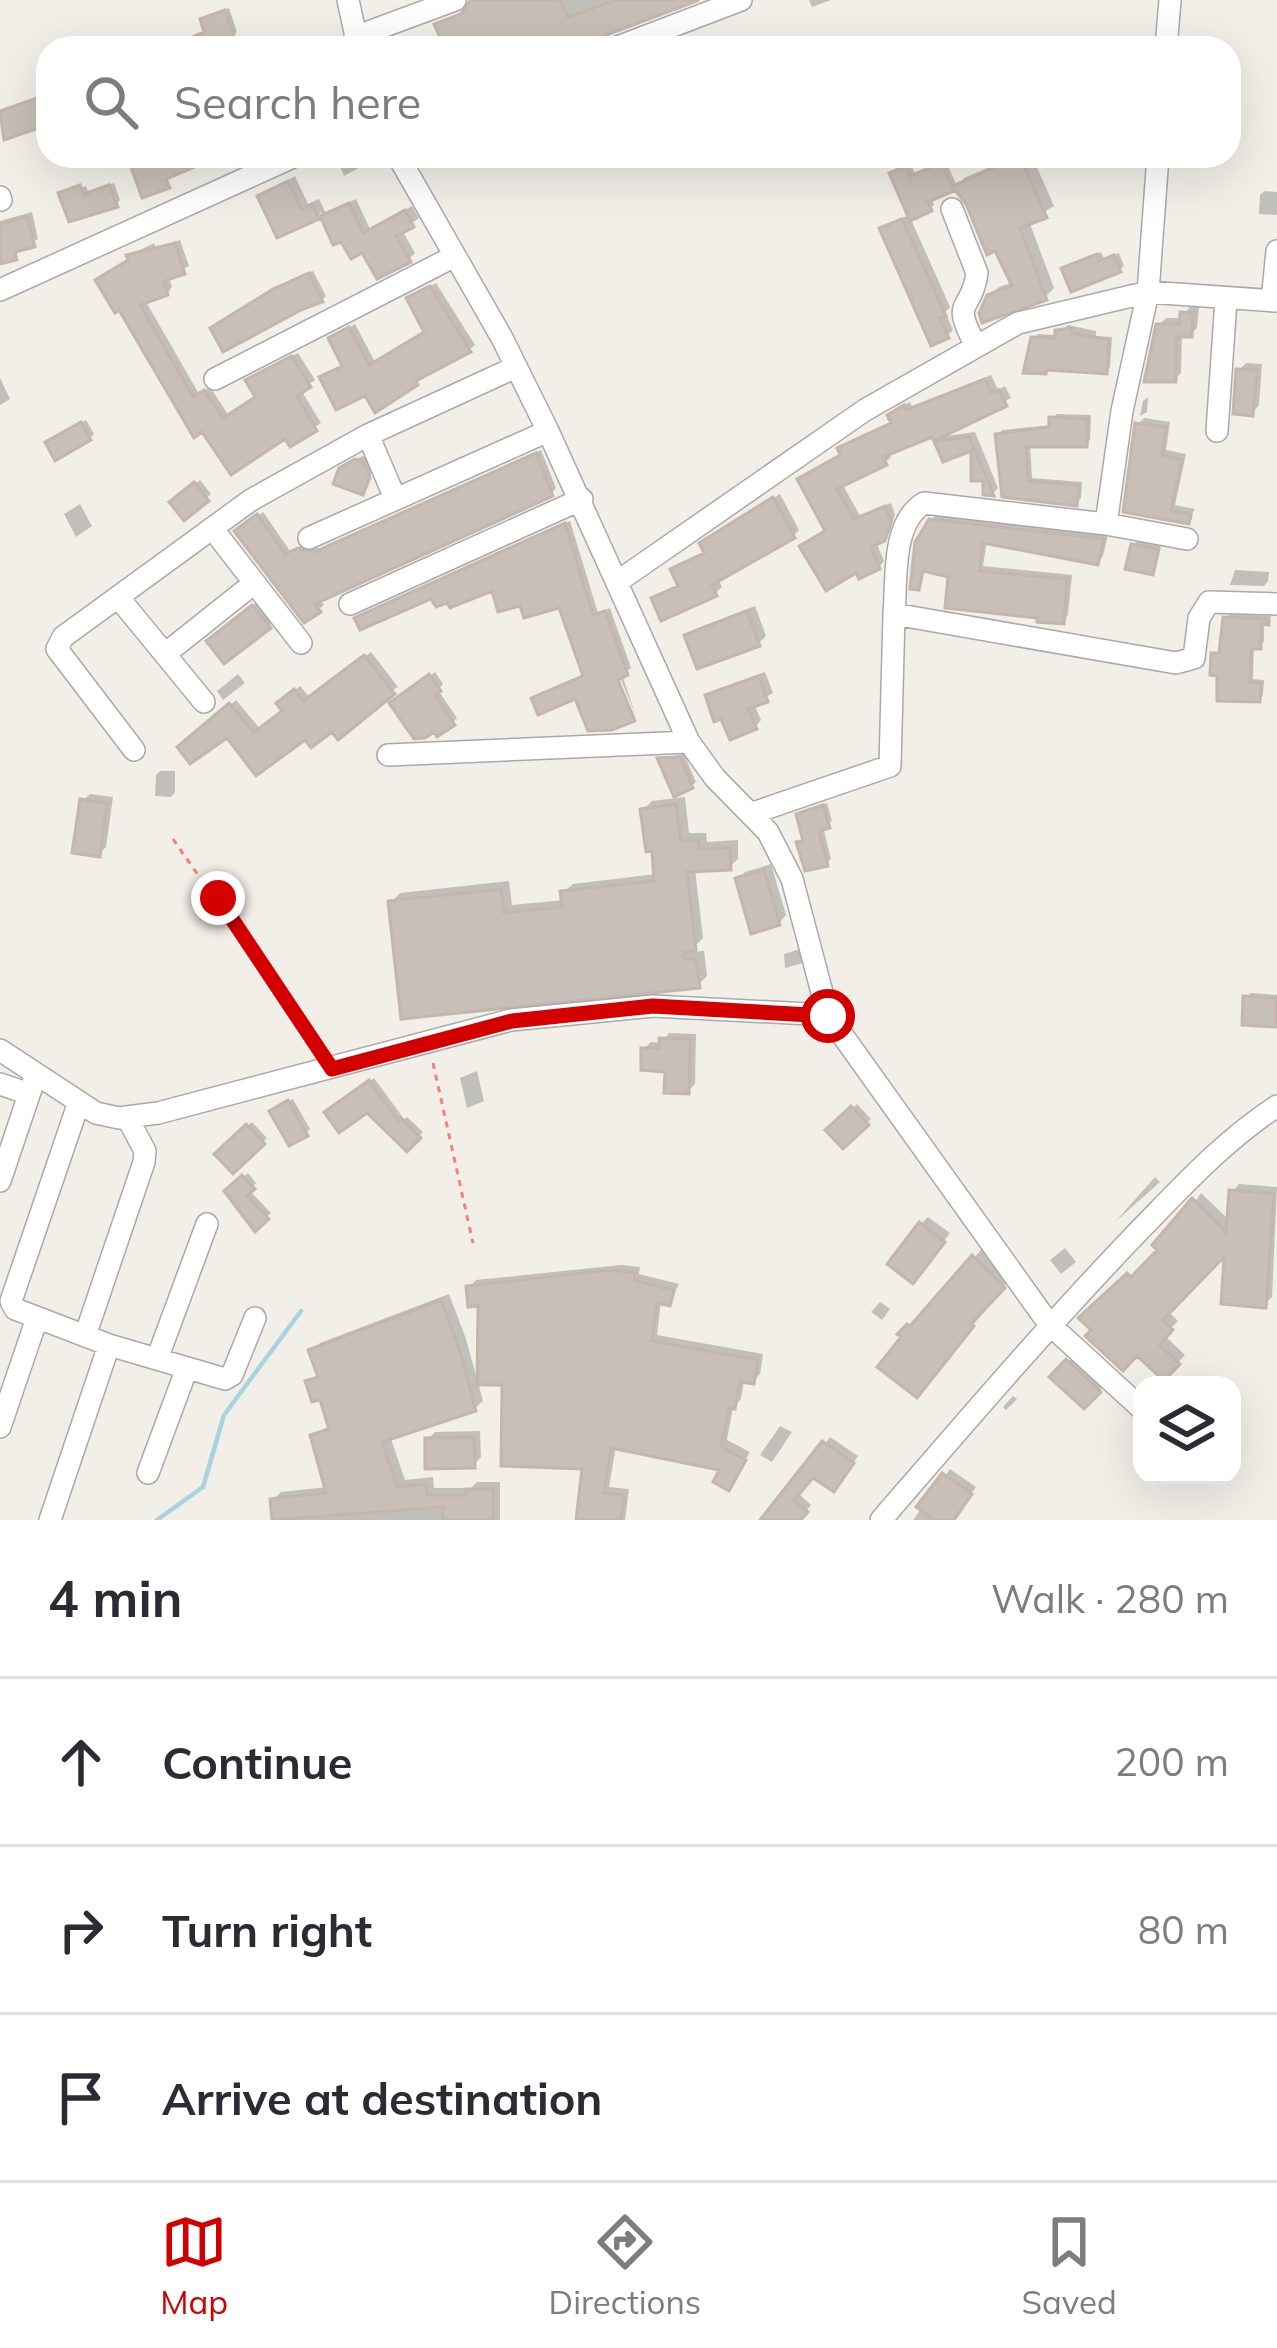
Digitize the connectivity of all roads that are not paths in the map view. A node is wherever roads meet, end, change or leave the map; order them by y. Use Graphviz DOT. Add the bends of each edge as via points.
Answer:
graph roads {
  1 [pos="348,0"];
  2 [pos="454,0"];
  3 [pos="741,0"];
  4 [pos="1170,0"];
  5 [pos="356,36"];
  6 [pos="373,36"];
  7 [pos="646,36"];
  8 [pos="1167,36"];
  9 [pos="269,168"];
  10 [pos="405,168"];
  11 [pos="1157,168"];
  12 [pos="952,209"];
  13 [pos="1277,251"];
  14 [pos="453,257"];
  15 [pos="0,290"];
  16 [pos="1148,292"];
  17 [pos="1226,300"];
  18 [pos="1274,301"];
  19 [pos="975,344"];
  20 [pos="516,367"];
  21 [pos="215,380"];
  22 [pos="548,430"];
  23 [pos="1217,431"];
  24 [pos="368,435"];
  25 [pos="395,498"];
  26 [pos="582,499"];
  27 [pos="1106,524"];
  28 [pos="212,528"];
  29 [pos="309,538"];
  30 [pos="1187,539"];
  31 [pos="617,582"];
  32 [pos="253,584"];
  33 [pos="118,597"];
  34 [pos="350,604"];
  35 [pos="1277,604"];
  36 [pos="894,614"];
  37 [pos="301,643"];
  38 [pos="164,655"];
  39 [pos="204,702"];
  40 [pos="689,742"];
  41 [pos="134,750"];
  42 [pos="388,755"];
  43 [pos="753,813"];
  44 [pos="828,1016"];
  45 [pos="0,1051"];
  46 [pos="0,1084"];
  47 [pos="33,1084"];
  48 [pos="79,1102"];
  49 [pos="1277,1106"];
  50 [pos="128,1118"];
  51 [pos="2,1169"];
  52 [pos="207,1224"];
  53 [pos="38,1318"];
  54 [pos="255,1318"];
  55 [pos="1049,1324"];
  56 [pos="86,1336"];
  57 [pos="109,1345"];
  58 [pos="157,1359"];
  59 [pos="187,1368"];
  60 [pos="1133,1401"];
  61 [pos="0,1427"];
  62 [pos="148,1473"];
  63 [pos="50,1520"];
  64 [pos="881,1520"];
  1 -- 5 [label="street"];
  2 -- 6 [label="street"];
  3 -- 7 [label="street"];
  4 -- 8 [label="street"];
  9 -- 15 [label="street"];
  10 -- 14 [label="street"];
  11 -- 16 [label="street"];
  12 -- 19 [label="street" via="977,273 961,309"];
  13 -- 18 [label="street"];
  14 -- 20 [label="street"];
  14 -- 21 [label="street"];
  16 -- 17 [label="street"];
  16 -- 19 [label="street" via="1018,323"];
  16 -- 27 [label="street"];
  17 -- 18 [label="street"];
  17 -- 23 [label="street"];
  19 -- 31 [label="street"];
  20 -- 22 [label="street"];
  20 -- 24 [label="street"];
  22 -- 25 [label="street"];
  22 -- 26 [label="street"];
  24 -- 25 [label="street"];
  24 -- 28 [label="street"];
  25 -- 29 [label="street"];
  26 -- 31 [label="street"];
  26 -- 34 [label="street"];
  27 -- 30 [label="street"];
  27 -- 36 [label="street" via="924,503 906,521"];
  28 -- 32 [label="street"];
  28 -- 33 [label="street"];
  31 -- 40 [label="street"];
  32 -- 37 [label="street"];
  32 -- 38 [label="street"];
  33 -- 38 [label="street"];
  33 -- 41 [label="street" via="57,650"];
  35 -- 36 [label="street" via="1210,602 1199,618 1194,658 1176,663"];
  36 -- 43 [label="street" via="890,766"];
  38 -- 39 [label="street"];
  40 -- 42 [label="street"];
  40 -- 43 [label="street"];
  43 -- 44 [label="street" via="792,879"];
  44 -- 50 [label="street" via="653,1006 512,1021"];
  44 -- 55 [label="street"];
  45 -- 47 [label="street"];
  46 -- 47 [label="street"];
  47 -- 48 [label="street"];
  47 -- 51 [label="street"];
  48 -- 50 [label="street"];
  48 -- 53 [label="street" via="11,1301"];
  49 -- 55 [label="street" via="1207,1161"];
  50 -- 56 [label="street" via="145,1162"];
  52 -- 58 [label="street"];
  53 -- 56 [label="street"];
  53 -- 61 [label="street"];
  54 -- 59 [label="street" via="232,1375"];
  55 -- 60 [label="street"];
  55 -- 64 [label="street"];
  56 -- 57 [label="street"];
  57 -- 58 [label="street"];
  57 -- 63 [label="street"];
  58 -- 59 [label="street"];
  59 -- 62 [label="street"];
}
